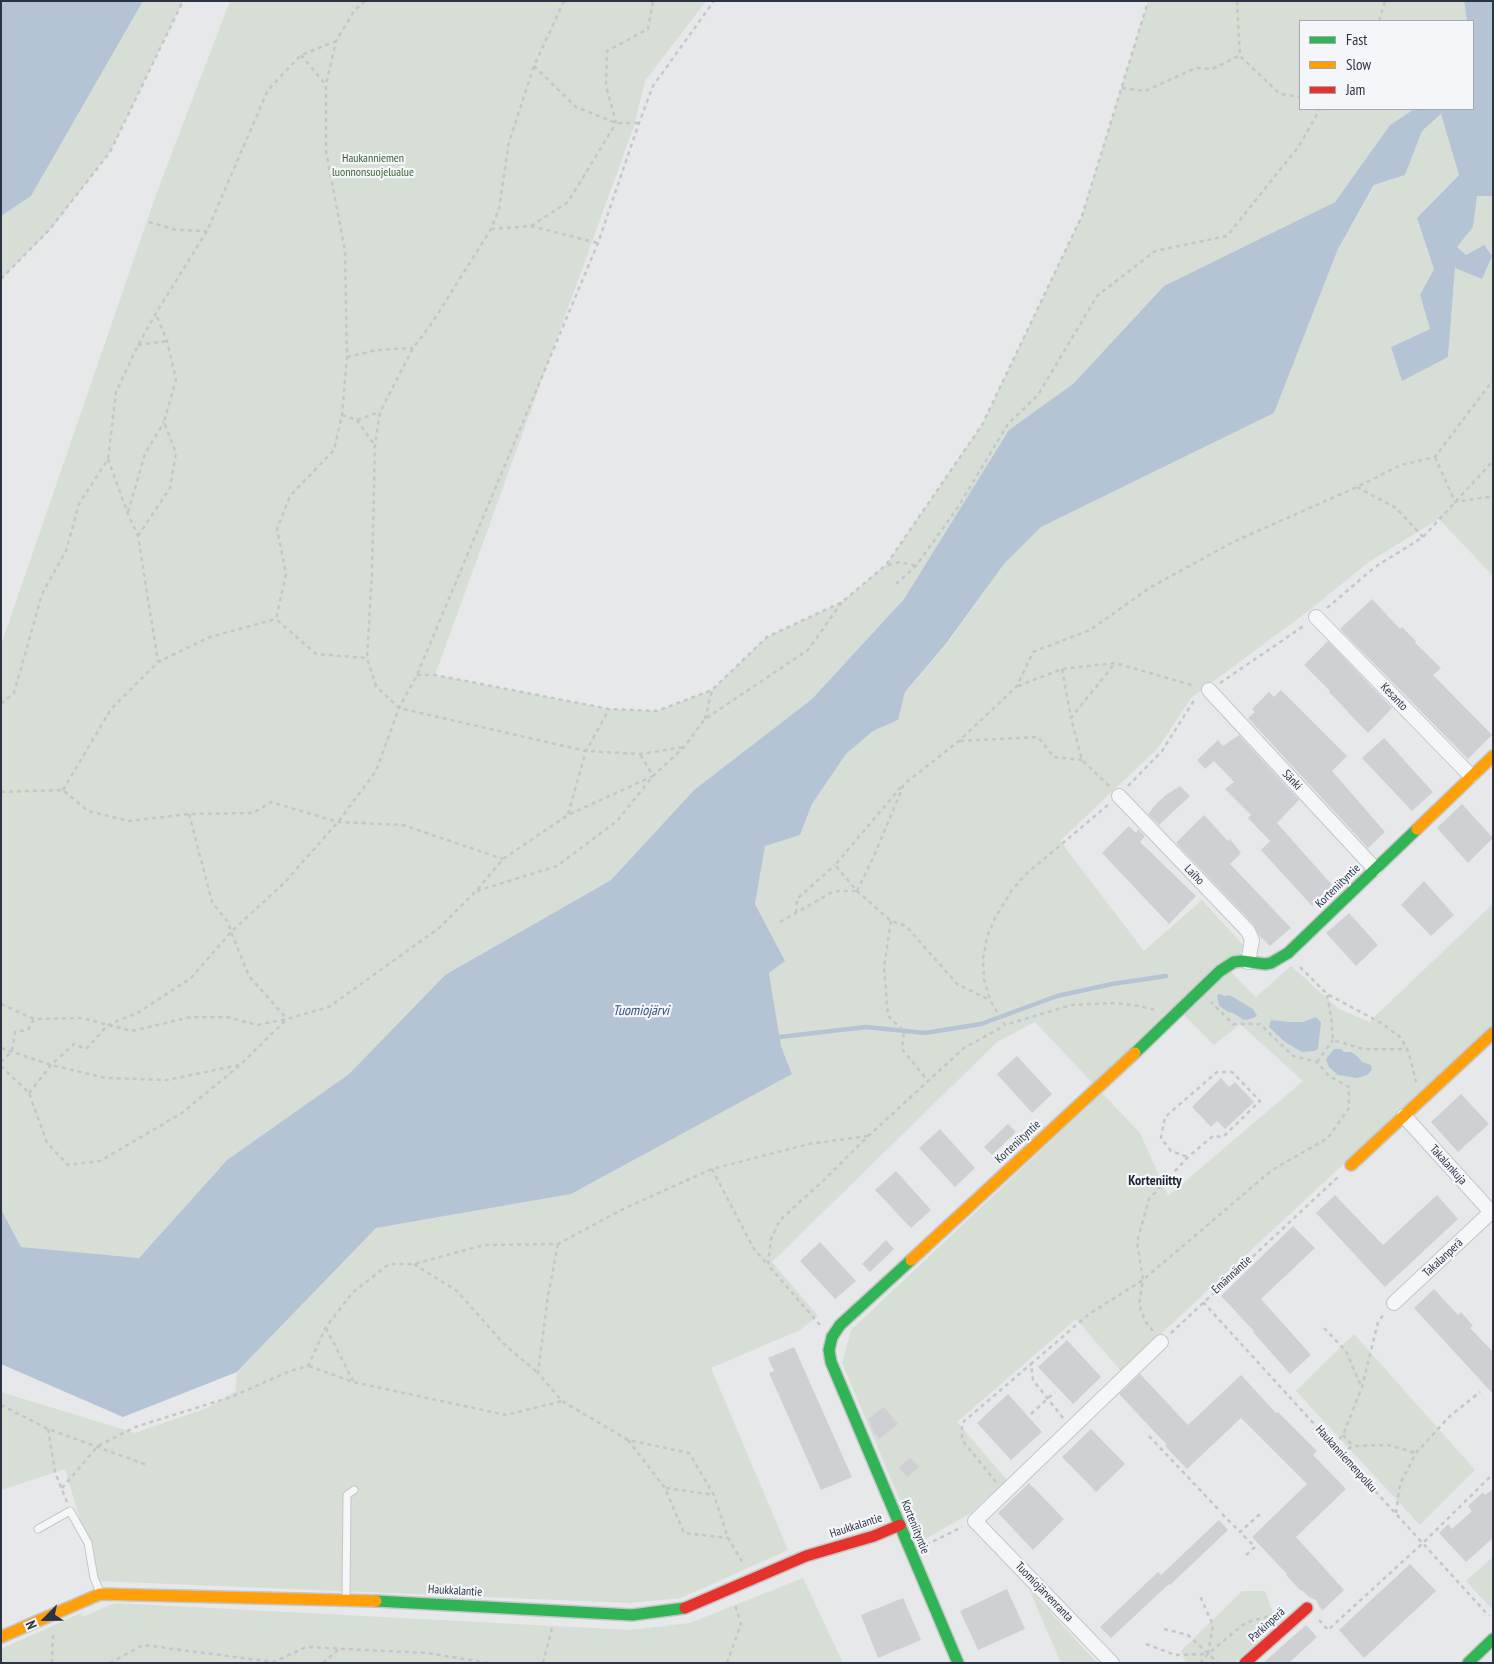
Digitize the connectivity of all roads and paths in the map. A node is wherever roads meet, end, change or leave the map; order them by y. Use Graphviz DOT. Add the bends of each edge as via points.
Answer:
graph roads {
  1 [pos="183,1"];
  2 [pos="365,1"];
  3 [pos="564,1"];
  4 [pos="653,1"];
  5 [pos="714,1"];
  6 [pos="1147,1"];
  7 [pos="1237,1"];
  8 [pos="1385,1"];
  9 [pos="1379,20"];
  10 [pos="336,41"];
  11 [pos="301,56"];
  12 [pos="1240,56"];
  13 [pos="534,66"];
  14 [pos="326,85"];
  15 [pos="1122,88"];
  16 [pos="1299,97"];
  17 [pos="1319,110"];
  18 [pos="616,123"];
  19 [pos="639,123"];
  20 [pos="149,222"];
  21 [pos="531,226"];
  22 [pos="491,229"];
  23 [pos="207,231"];
  24 [pos="598,243"];
  25 [pos="1,279"];
  26 [pos="156,313"];
  27 [pos="166,341"];
  28 [pos="138,345"];
  29 [pos="413,348"];
  30 [pos="347,357"];
  31 [pos="1493,380"];
  32 [pos="1489,385"];
  33 [pos="1493,388"];
  34 [pos="380,412"];
  35 [pos="342,415"];
  36 [pos="357,420"];
  37 [pos="164,422"];
  38 [pos="374,445"];
  39 [pos="1435,457"];
  40 [pos="108,460"];
  41 [pos="1493,461"];
  42 [pos="1357,487"];
  43 [pos="1493,499"];
  44 [pos="1455,502"];
  45 [pos="128,514"];
  46 [pos="138,536"];
  47 [pos="1423,537"];
  48 [pos="886,566"];
  49 [pos="916,566"];
  50 [pos="896,584"];
  51 [pos="842,602"];
  52 [pos="1316,617"];
  53 [pos="276,619"];
  54 [pos="366,658"];
  55 [pos="158,662"];
  56 [pos="1115,664"];
  57 [pos="1062,669"];
  58 [pos="417,675"];
  59 [pos="1017,686"];
  60 [pos="712,690"];
  61 [pos="1209,690"];
  62 [pos="1,704"];
  63 [pos="399,708"];
  64 [pos="609,709"];
  65 [pos="1071,718"];
  66 [pos="705,719"];
  67 [pos="959,741"];
  68 [pos="684,747"];
  69 [pos="586,751"];
  70 [pos="640,754"];
  71 [pos="1493,756"];
  72 [pos="1082,760"];
  73 [pos="653,776"];
  74 [pos="1472,776"];
  75 [pos="904,784"];
  76 [pos="63,790"];
  77 [pos="1,792"];
  78 [pos="1119,796"];
  79 [pos="189,814"];
  80 [pos="568,815"];
  81 [pos="338,822"];
  82 [pos="503,858"];
  83 [pos="835,865"];
  84 [pos="1375,869"];
  85 [pos="857,891"];
  86 [pos="475,892"];
  87 [pos="796,914"];
  88 [pos="891,921"];
  89 [pos="780,922"];
  90 [pos="231,932"];
  91 [pos="1288,953"];
  92 [pos="1248,962"];
  93 [pos="1205,986"];
  94 [pos="1327,994"];
  95 [pos="990,1000"];
  96 [pos="1,1004"];
  97 [pos="34,1019"];
  98 [pos="287,1019"];
  99 [pos="1169,1021"];
  100 [pos="108,1025"];
  101 [pos="1005,1026"];
  102 [pos="1493,1033"];
  103 [pos="1333,1040"];
  104 [pos="1,1048"];
  105 [pos="1407,1049"];
  106 [pos="12,1051"];
  107 [pos="1,1062"];
  108 [pos="1317,1062"];
  109 [pos="51,1065"];
  110 [pos="240,1065"];
  111 [pos="1,1066"];
  112 [pos="928,1081"];
  113 [pos="29,1093"];
  114 [pos="1420,1101"];
  115 [pos="1404,1116"];
  116 [pos="868,1136"];
  117 [pos="1188,1157"];
  118 [pos="1351,1165"];
  119 [pos="712,1169"];
  120 [pos="1492,1213"];
  121 [pos="558,1244"];
  122 [pos="414,1264"];
  123 [pos="768,1265"];
  124 [pos="1143,1280"];
  125 [pos="1203,1302"];
  126 [pos="1394,1303"];
  127 [pos="326,1327"];
  128 [pos="823,1328"];
  129 [pos="1324,1328"];
  130 [pos="1161,1342"];
  131 [pos="1031,1364"];
  132 [pos="308,1366"];
  133 [pos="538,1373"];
  134 [pos="353,1382"];
  135 [pos="1362,1387"];
  136 [pos="1055,1392"];
  137 [pos="1480,1392"];
  138 [pos="1048,1399"];
  139 [pos="562,1401"];
  140 [pos="1,1405"];
  141 [pos="1031,1414"];
  142 [pos="48,1429"];
  143 [pos="1072,1429"];
  144 [pos="1343,1435"];
  145 [pos="1149,1436"];
  146 [pos="628,1440"];
  147 [pos="1334,1445"];
  148 [pos="98,1446"];
  149 [pos="1353,1446"];
  150 [pos="1342,1453"];
  151 [pos="1416,1453"];
  152 [pos="147,1465"];
  153 [pos="987,1471"];
  154 [pos="1493,1474"];
  155 [pos="62,1488"];
  156 [pos="665,1488"];
  157 [pos="354,1490"];
  158 [pos="714,1495"];
  159 [pos="1218,1510"];
  160 [pos="70,1511"];
  161 [pos="1396,1513"];
  162 [pos="1222,1514"];
  163 [pos="1260,1514"];
  164 [pos="975,1521"];
  165 [pos="900,1525"];
  166 [pos="38,1529"];
  167 [pos="1240,1532"];
  168 [pos="728,1538"];
  169 [pos="1422,1543"];
  170 [pos="910,1552"];
  171 [pos="1246,1556"];
  172 [pos="752,1579"];
  173 [pos="731,1588"];
  174 [pos="100,1594"];
  175 [pos="1200,1596"];
  176 [pos="346,1599"];
  177 [pos="1307,1608"];
  178 [pos="557,1611"];
  179 [pos="1274,1614"];
  180 [pos="54,1615"];
  181 [pos="1489,1616"];
  182 [pos="1164,1629"];
  183 [pos="1,1637"];
  184 [pos="1493,1639"];
  185 [pos="1146,1644"];
  186 [pos="340,1648"];
  187 [pos="1208,1654"];
  188 [pos="52,1663"];
  189 [pos="110,1663"];
  190 [pos="323,1663"];
  191 [pos="488,1663"];
  192 [pos="542,1663"];
  193 [pos="727,1663"];
  194 [pos="958,1663"];
  195 [pos="1112,1663"];
  196 [pos="1200,1663"];
  197 [pos="1218,1663"];
  198 [pos="1246,1663"];
  199 [pos="1468,1663"];
  1 -- 25 [label="path" via="110,152 50,229"];
  2 -- 10 [label="path" via="354,11"];
  3 -- 13 [label="path"];
  4 -- 18 [label="path" via="648,29 607,51 606,85"];
  5 -- 19 [label="path" via="653,86"];
  6 -- 15 [label="path"];
  7 -- 12 [label="path"];
  8 -- 9 [label="path"];
  10 -- 11 [label="path"];
  10 -- 14 [label="path"];
  11 -- 14 [label="path"];
  11 -- 23 [label="path" via="268,90"];
  12 -- 15 [label="path" via="1212,69 1196,68 1145,91"];
  12 -- 16 [label="path" via="1280,94"];
  13 -- 18 [label="path" via="576,107"];
  13 -- 22 [label="path" via="509,142 499,209"];
  14 -- 30 [label="path" via="326,151 345,251"];
  15 -- 48 [label="path" via="1082,216 982,425"];
  17 -- 49 [label="path" via="1299,146 1227,236 1155,251 1097,296 1038,394 1008,424 958,507"];
  18 -- 19 [label="path"];
  18 -- 21 [label="path" via="568,202"];
  19 -- 24 [label="path"];
  20 -- 23 [label="path" via="176,230"];
  21 -- 22 [label="path"];
  21 -- 24 [label="path"];
  22 -- 29 [label="path"];
  23 -- 26 [label="path"];
  24 -- 58 [label="path"];
  26 -- 27 [label="path"];
  26 -- 28 [label="path"];
  27 -- 28 [label="path"];
  27 -- 37 [label="path" via="176,380"];
  28 -- 40 [label="path" via="116,392"];
  29 -- 30 [label="path" via="376,350"];
  29 -- 34 [label="path"];
  30 -- 35 [label="path"];
  31 -- 32 [label="path"];
  32 -- 33 [label="path"];
  32 -- 39 [label="path"];
  34 -- 36 [label="path"];
  34 -- 38 [label="path"];
  35 -- 36 [label="path"];
  35 -- 53 [label="path" via="334,450 290,496 277,529 286,574"];
  36 -- 38 [label="path"];
  37 -- 45 [label="path" via="145,454"];
  37 -- 46 [label="path" via="176,453 170,488"];
  38 -- 54 [label="path" via="372,571"];
  39 -- 42 [label="path" via="1401,466"];
  39 -- 44 [label="path"];
  40 -- 45 [label="path"];
  40 -- 62 [label="path" via="79,504 66,551 42,594 14,693"];
  41 -- 44 [label="path"];
  42 -- 47 [label="path" via="1396,508"];
  42 -- 59 [label="path" via="1233,542 1151,587 1090,630 1033,652"];
  43 -- 44 [label="path"];
  44 -- 47 [label="path"];
  45 -- 46 [label="path"];
  46 -- 55 [label="path"];
  47 -- 52 [label="path" via="1375,567"];
  48 -- 49 [label="path" via="900,562"];
  48 -- 51 [label="path"];
  49 -- 50 [label="path"];
  51 -- 60 [label="path" via="767,637"];
  51 -- 66 [label="path" via="808,650"];
  52 -- 61 [label="path"];
  52 -- 74 [label="street, Kesanto"];
  53 -- 54 [label="path" via="316,654"];
  53 -- 55 [label="path" via="210,637"];
  54 -- 63 [label="path" via="376,686"];
  55 -- 76 [label="path" via="111,710"];
  56 -- 57 [label="path"];
  56 -- 61 [label="path"];
  56 -- 65 [label="path"];
  57 -- 59 [label="path"];
  57 -- 65 [label="path"];
  58 -- 63 [label="path"];
  58 -- 64 [label="path"];
  59 -- 67 [label="path"];
  60 -- 64 [label="path" via="657,712"];
  60 -- 66 [label="path"];
  61 -- 78 [label="path" via="1193,702 1162,751"];
  61 -- 84 [label="street, Sänki"];
  63 -- 69 [label="path"];
  63 -- 81 [label="path" via="376,771"];
  64 -- 69 [label="path"];
  65 -- 72 [label="path"];
  66 -- 68 [label="path"];
  67 -- 72 [label="path" via="1038,737 1054,757"];
  67 -- 75 [label="path"];
  68 -- 70 [label="path"];
  68 -- 73 [label="path"];
  69 -- 70 [label="path"];
  69 -- 80 [label="path"];
  70 -- 73 [label="path"];
  71 -- 74 [label="street, Korteniityntie"];
  72 -- 78 [label="path"];
  73 -- 80 [label="path"];
  73 -- 86 [label="path" via="617,821 557,866"];
  74 -- 84 [label="street, Korteniityntie"];
  75 -- 83 [label="path"];
  75 -- 85 [label="path"];
  76 -- 77 [label="path"];
  76 -- 79 [label="path" via="88,811 129,822"];
  78 -- 92 [label="street, Laiho" via="1248,931 1252,940"];
  78 -- 95 [label="path" via="1026,874 1012,890 987,937 983,959"];
  79 -- 81 [label="path" via="253,813 271,802"];
  79 -- 90 [label="path" via="212,902 228,922"];
  80 -- 82 [label="path"];
  81 -- 82 [label="path" via="403,825"];
  81 -- 90 [label="path" via="284,882"];
  82 -- 86 [label="path"];
  83 -- 85 [label="path"];
  83 -- 87 [label="path" via="796,899"];
  84 -- 91 [label="street, Korteniityntie"];
  85 -- 87 [label="path" via="834,891"];
  85 -- 88 [label="path"];
  86 -- 98 [label="path" via="439,928 329,1007"];
  87 -- 89 [label="path"];
  88 -- 95 [label="path" via="906,926 957,984"];
  88 -- 112 [label="path" via="884,966 888,1016 904,1031 902,1049"];
  90 -- 98 [label="path" via="249,976"];
  90 -- 100 [label="path" via="191,978 139,1012"];
  91 -- 92 [label="street, Korteniityntie" via="1266,964"];
  91 -- 94 [label="path"];
  92 -- 93 [label="street, Korteniityntie" via="1227,965"];
  93 -- 99 [label="street, Korteniityntie"];
  93 -- 108 [label="path" via="1208,999 1233,1024 1260,1024 1293,1056"];
  94 -- 103 [label="path"];
  94 -- 105 [label="path" via="1383,1024 1400,1037"];
  95 -- 101 [label="path"];
  96 -- 97 [label="path"];
  97 -- 100 [label="path" via="82,1018"];
  97 -- 106 [label="path" via="28,1030 15,1032"];
  98 -- 100 [label="path" via="257,1025 227,1017 191,1017 132,1031"];
  98 -- 110 [label="path"];
  99 -- 101 [label="path" via="1154,1009 1114,1003 1060,1008"];
  99 -- 165 [label="street, Korteniityntie" via="840,1325 832,1336 831,1362"];
  100 -- 109 [label="path" via="86,1049 74,1044"];
  101 -- 112 [label="path" via="964,1048"];
  102 -- 114 [label="street"];
  103 -- 105 [label="path" via="1363,1049"];
  103 -- 108 [label="path"];
  104 -- 106 [label="path"];
  105 -- 114 [label="path"];
  106 -- 107 [label="path"];
  106 -- 109 [label="path"];
  108 -- 124 [label="path" via="1329,1076 1350,1087 1349,1108 1328,1138 1272,1170"];
  109 -- 110 [label="path" via="106,1078 167,1080"];
  109 -- 113 [label="path"];
  110 -- 113 [label="path" via="182,1113 100,1161 68,1165 47,1143"];
  111 -- 113 [label="path"];
  112 -- 116 [label="path"];
  114 -- 115 [label="street"];
  115 -- 118 [label="street"];
  115 -- 120 [label="street, Takalankuja"];
  116 -- 119 [label="path" via="809,1144"];
  116 -- 123 [label="path" via="780,1220 772,1238"];
  117 -- 117 [label="path" via="1171,1151 1161,1138 1165,1117 1217,1072 1232,1072 1260,1101 1223,1137 1213,1136"];
  117 -- 124 [label="path" via="1149,1199 1137,1242"];
  118 -- 125 [label="path, Emännäntie"];
  119 -- 121 [label="path" via="623,1209"];
  119 -- 123 [label="path" via="754,1249"];
  120 -- 126 [label="street, Takalanperä"];
  121 -- 122 [label="path" via="484,1245"];
  121 -- 133 [label="path"];
  122 -- 127 [label="path" via="389,1264 352,1293"];
  122 -- 133 [label="path" via="457,1291 504,1344"];
  123 -- 128 [label="path"];
  124 -- 130 [label="path" via="1139,1304 1145,1321"];
  124 -- 131 [label="path" via="1089,1314"];
  125 -- 130 [label="path, Emännäntie"];
  125 -- 147 [label="path, Haukanniemenpolku"];
  126 -- 135 [label="path" via="1378,1322"];
  127 -- 132 [label="path"];
  127 -- 134 [label="path"];
  129 -- 135 [label="path" via="1346,1351"];
  130 -- 143 [label="street"];
  131 -- 138 [label="path" via="1033,1380"];
  131 -- 153 [label="path" via="962,1423 962,1440"];
  132 -- 134 [label="path"];
  132 -- 148 [label="path" via="230,1397 135,1427"];
  133 -- 139 [label="path"];
  134 -- 139 [label="path" via="506,1415"];
  135 -- 144 [label="path"];
  136 -- 138 [label="path"];
  137 -- 151 [label="path" via="1450,1416"];
  138 -- 141 [label="path"];
  138 -- 143 [label="path"];
  139 -- 146 [label="path"];
  140 -- 142 [label="path"];
  142 -- 148 [label="path"];
  142 -- 155 [label="path"];
  143 -- 164 [label="street"];
  144 -- 147 [label="path"];
  144 -- 149 [label="path"];
  145 -- 159 [label="path"];
  146 -- 156 [label="path"];
  146 -- 158 [label="path" via="689,1453"];
  147 -- 150 [label="path, Haukanniemenpolku"];
  148 -- 152 [label="path"];
  148 -- 155 [label="path"];
  149 -- 150 [label="path"];
  149 -- 151 [label="path" via="1388,1445"];
  150 -- 161 [label="path, Haukanniemenpolku"];
  151 -- 161 [label="path" via="1400,1484"];
  154 -- 169 [label="path"];
  155 -- 160 [label="path"];
  156 -- 158 [label="path"];
  156 -- 168 [label="path" via="684,1533"];
  157 -- 176 [label="lane" via="348,1495"];
  158 -- 168 [label="path"];
  160 -- 166 [label="lane"];
  160 -- 174 [label="lane" via="88,1543"];
  161 -- 169 [label="path, Haukanniemenpolku"];
  162 -- 167 [label="path"];
  163 -- 167 [label="path"];
  164 -- 170 [label="path"];
  164 -- 195 [label="street, Tuomiojärvenranta"];
  165 -- 170 [label="street, Korteniityntie"];
  165 -- 172 [label="street, Haukkalantie" via="806,1556"];
  167 -- 171 [label="path" via="1254,1547"];
  168 -- 172 [label="path"];
  169 -- 177 [label="path" via="1328,1630"];
  169 -- 181 [label="path, Haukanniemenpolku"];
  170 -- 194 [label="street, Korteniityntie"];
  172 -- 173 [label="street, Haukkalantie"];
  173 -- 178 [label="street, Haukkalantie" via="683,1609 632,1615"];
  173 -- 193 [label="path" via="741,1624"];
  174 -- 176 [label="street, Haukkalantie"];
  174 -- 180 [label="street, Haukkalantie"];
  175 -- 187 [label="path" via="1213,1625"];
  176 -- 178 [label="street, Haukkalantie"];
  177 -- 198 [label="street, Parkinperä"];
  178 -- 192 [label="path"];
  179 -- 187 [label="path" via="1245,1623"];
  180 -- 183 [label="street, Haukkalantie"];
  180 -- 188 [label="path"];
  182 -- 187 [label="path" via="1188,1636"];
  184 -- 199 [label="street"];
  185 -- 187 [label="path" via="1175,1655"];
  186 -- 189 [label="path" via="306,1646 274,1662 143,1645"];
  186 -- 190 [label="path"];
  186 -- 191 [label="path" via="428,1653"];
  187 -- 196 [label="path"];
  187 -- 197 [label="path"];
}
